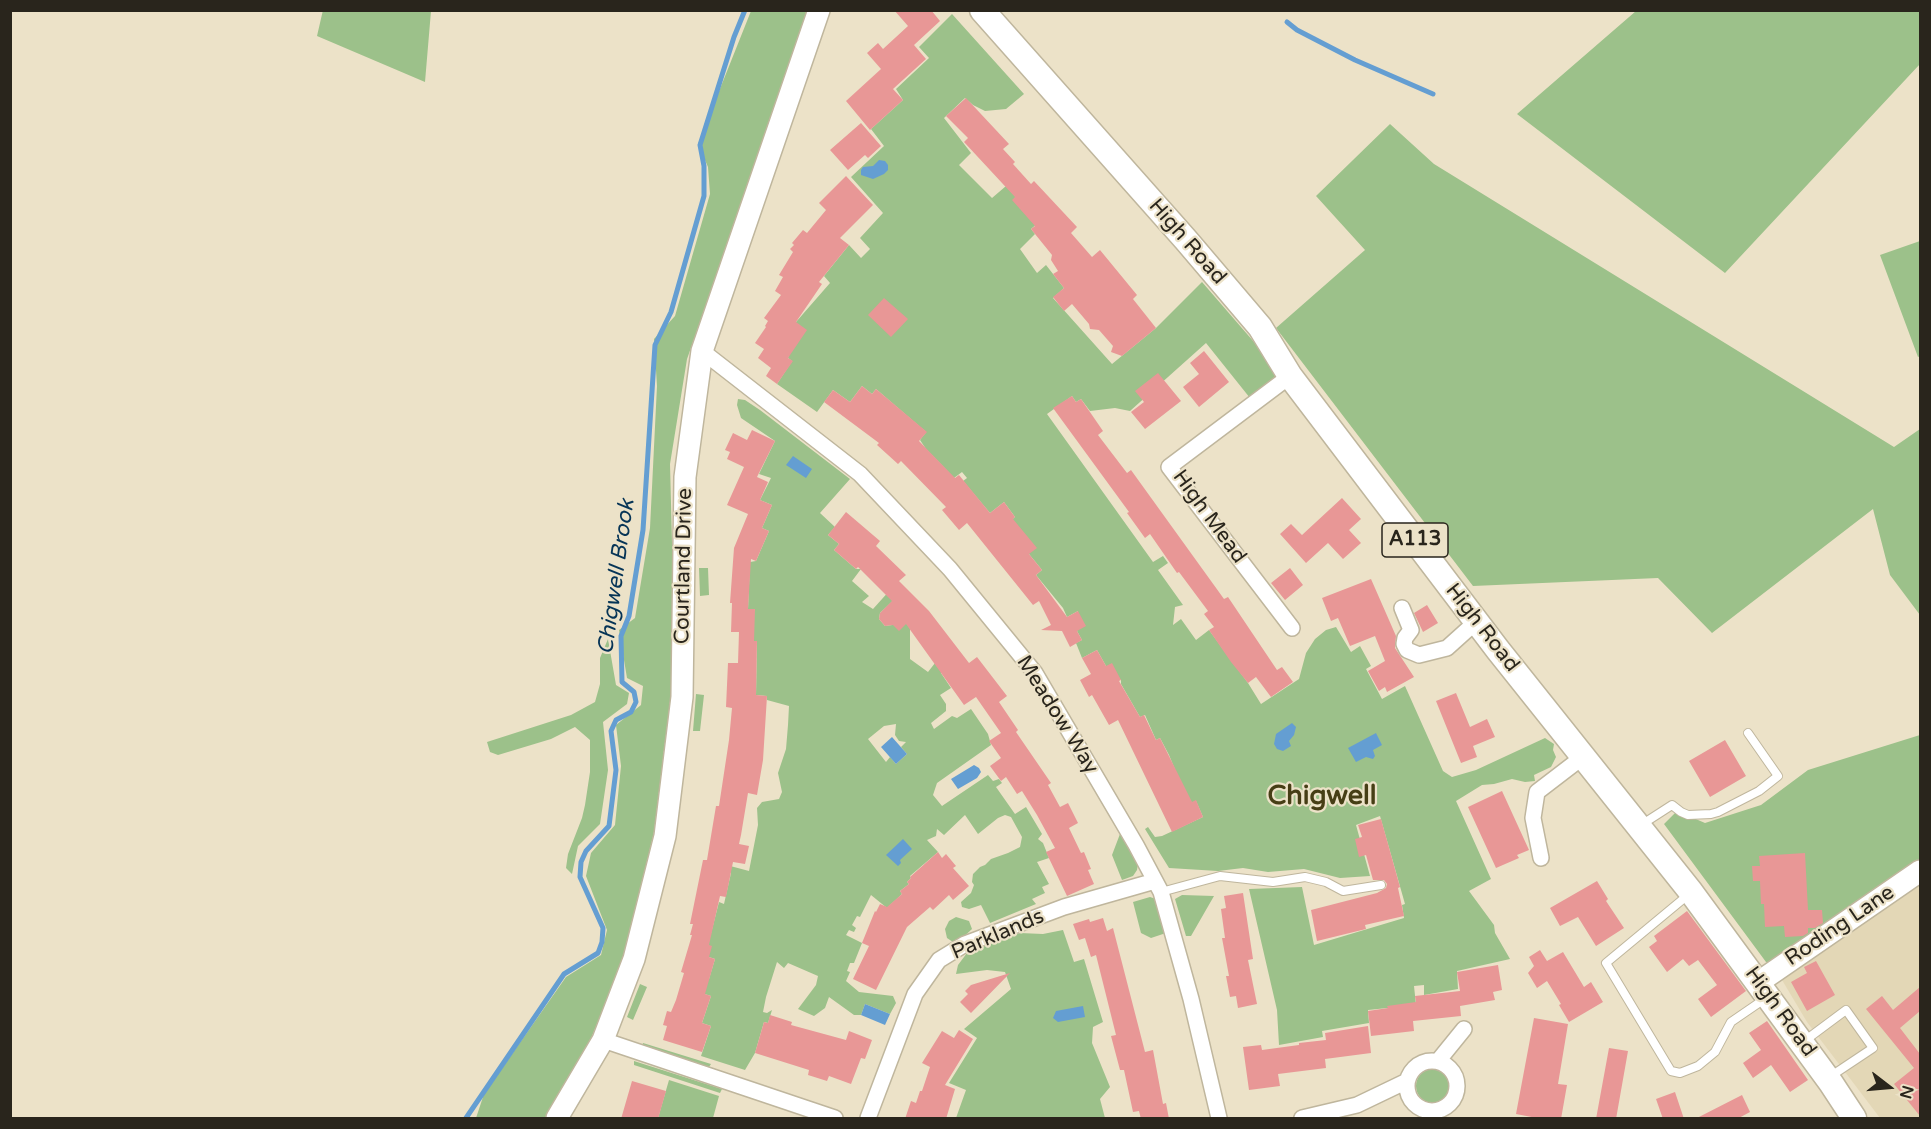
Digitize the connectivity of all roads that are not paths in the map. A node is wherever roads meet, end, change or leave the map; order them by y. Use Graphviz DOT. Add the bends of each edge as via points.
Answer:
graph roads {
  1 [pos="819,10"];
  2 [pos="982,10"];
  3 [pos="702,351"];
  4 [pos="1290,376"];
  5 [pos="1402,608"];
  6 [pos="1477,621"];
  7 [pos="1292,628"];
  8 [pos="1748,733"];
  9 [pos="1584,756"];
  10 [pos="1640,826"];
  11 [pos="1541,858"];
  12 [pos="1920,871"];
  13 [pos="1381,885"];
  14 [pos="1158,886"];
  15 [pos="1691,892"];
  16 [pos="1764,989"];
  17 [pos="1464,1029"];
  18 [pos="603,1040"];
  19 [pos="1802,1043"];
  20 [pos="1438,1061"];
  21 [pos="1828,1078"];
  22 [pos="1407,1081"];
  23 [pos="557,1119"];
  24 [pos="834,1119"];
  25 [pos="868,1119"];
  26 [pos="1219,1119"];
  27 [pos="1302,1119"];
  28 [pos="1854,1119"];
  1 -- 3 [label="street, Courtland Drive"];
  2 -- 4 [label="main road, High Road / A113" via="1214,272 1260,327"];
  3 -- 14 [label="street, Meadow Way" via="860,474 950,569 1035,673"];
  3 -- 18 [label="street, Courtland Drive" via="685,477 682,697 665,836 634,959"];
  4 -- 6 [label="main road, High Road / A113"];
  4 -- 7 [label="street, High Mead" via="1169,467"];
  5 -- 6 [label="street" via="1411,630 1404,644 1407,650 1419,655 1447,648"];
  6 -- 9 [label="main road, High Road / A113"];
  8 -- 10 [label="lane" via="1778,776 1759,791 1718,812 1688,815 1672,805"];
  9 -- 10 [label="main road, High Road / A113"];
  9 -- 11 [label="street" via="1537,792 1533,818"];
  10 -- 15 [label="main road, High Road / A113"];
  12 -- 16 [label="street, Roding Lane"];
  13 -- 14 [label="lane" via="1343,891 1305,877 1274,882 1220,876"];
  14 -- 25 [label="street, Parklands" via="1064,907 965,944 939,960 915,994"];
  14 -- 26 [label="street, Meadow Way" via="1191,999"];
  15 -- 16 [label="main road, High Road / A113"];
  15 -- 16 [label="lane" via="1606,963 1671,1071 1680,1073 1698,1066 1715,1052 1731,1022"];
  16 -- 19 [label="main road, High Road / A113"];
  17 -- 20 [label="street"];
  18 -- 23 [label="street, Courtland Drive"];
  18 -- 24 [label="street"];
  19 -- 21 [label="main road, High Road / A113"];
  19 -- 21 [label="lane" via="1846,1010 1873,1048"];
  20 -- 22 [label="street" via="1422,1062"];
  20 -- 22 [label="street" via="1446,1064 1457,1078 1456,1096 1444,1108 1420,1108 1409,1096"];
  21 -- 28 [label="main road, High Road / A113"];
  22 -- 27 [label="street" via="1357,1105"];
}
